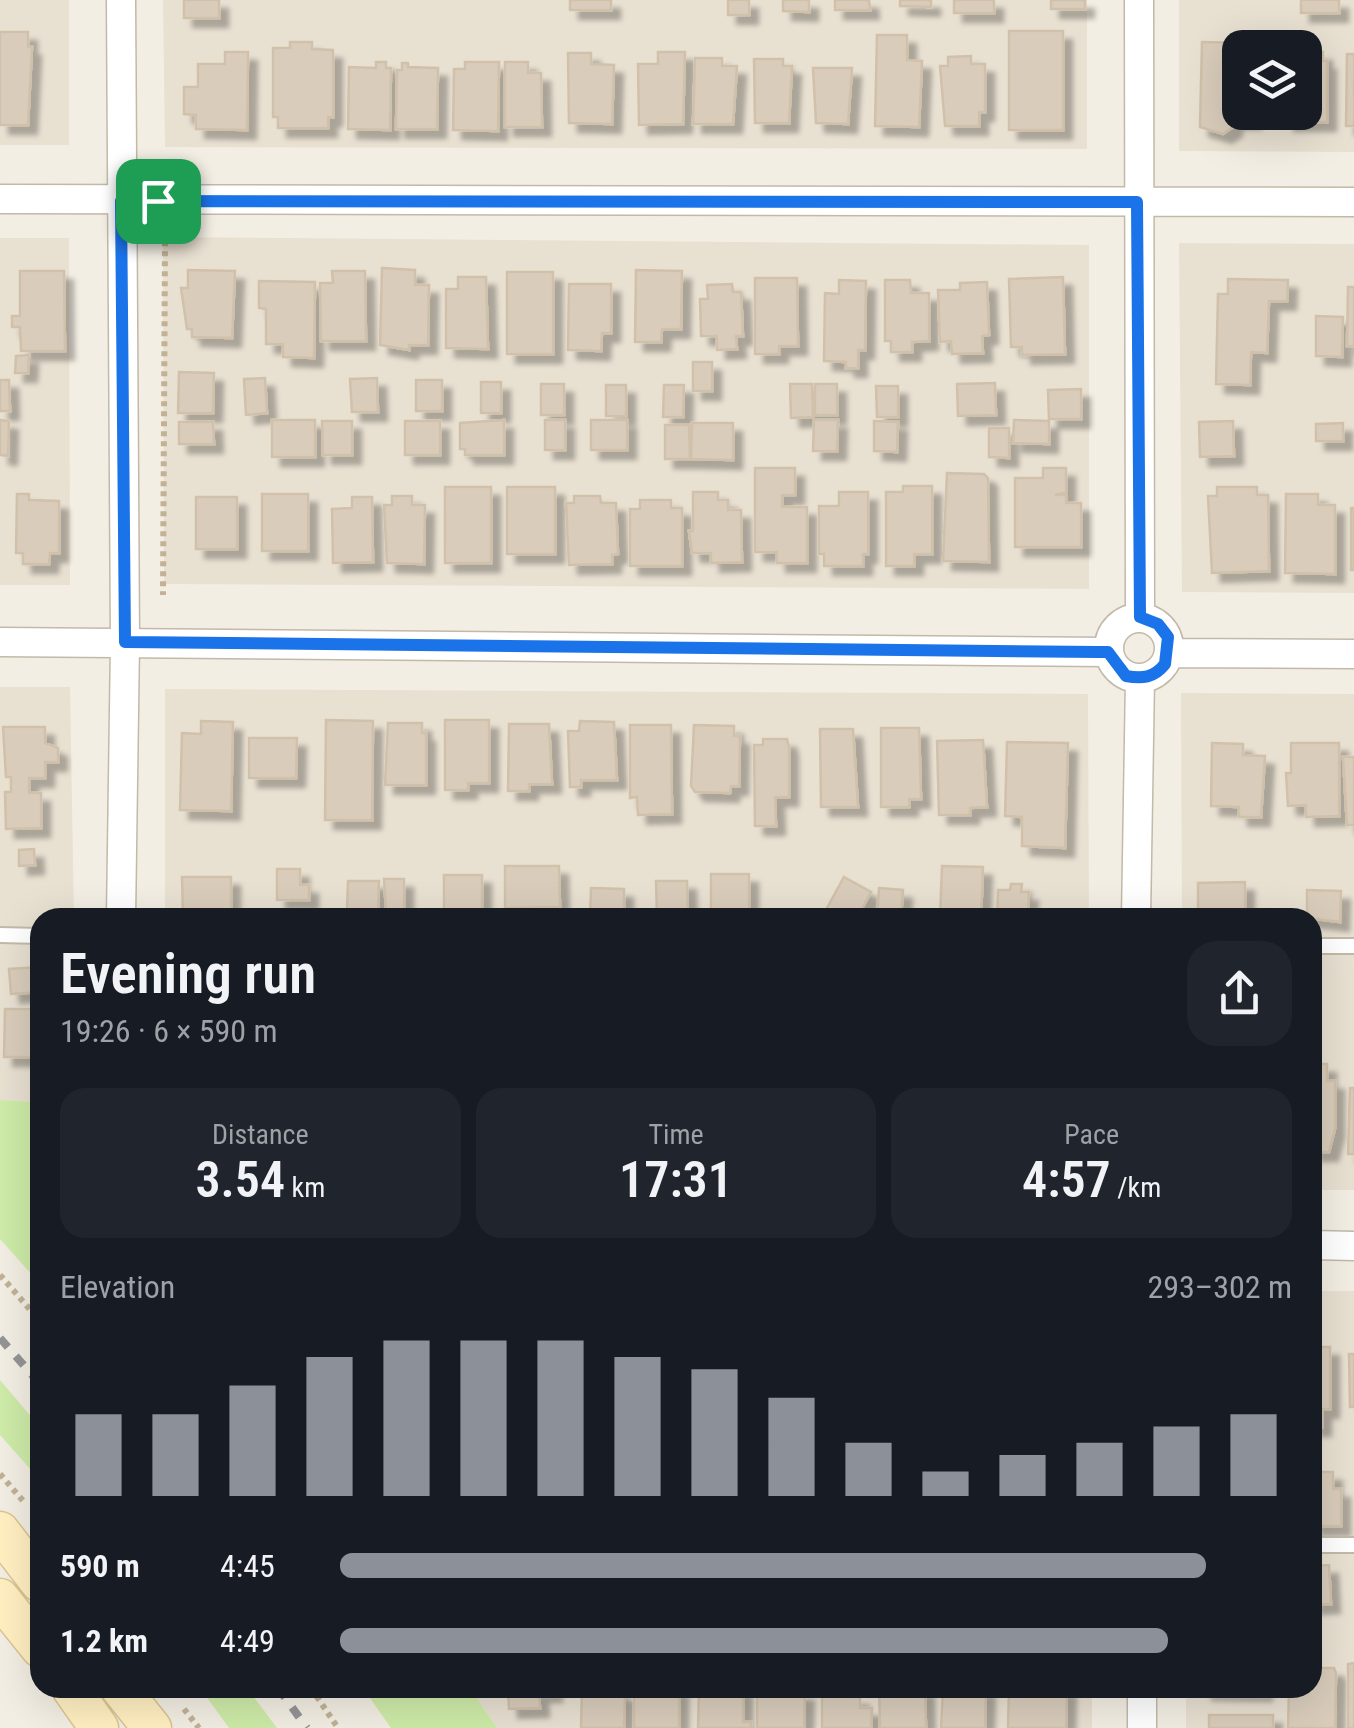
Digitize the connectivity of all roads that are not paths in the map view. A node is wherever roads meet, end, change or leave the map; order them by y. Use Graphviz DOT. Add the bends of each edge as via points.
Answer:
graph roads {
  1 [pos="121,0"];
  2 [pos="1139,0"];
  3 [pos="0,199"];
  4 [pos="121,201"];
  5 [pos="1137,202"];
  6 [pos="1354,202"];
  7 [pos="1140,617"];
  8 [pos="0,642"];
  9 [pos="125,642"];
  10 [pos="1108,652"];
  11 [pos="1169,653"];
  12 [pos="1354,654"];
  13 [pos="1140,678"];
  14 [pos="121,908"];
  15 [pos="1136,908"];
  16 [pos="0,935"];
  17 [pos="30,936"];
  18 [pos="1322,946"];
  19 [pos="1354,946"];
  20 [pos="1322,1245"];
  21 [pos="1354,1246"];
  22 [pos="0,1532"];
  23 [pos="1322,1545"];
  24 [pos="1354,1545"];
  25 [pos="30,1570"];
  26 [pos="0,1598"];
  27 [pos="0,1615"];
  28 [pos="30,1638"];
  29 [pos="30,1643"];
  30 [pos="78,1698"];
  31 [pos="128,1698"];
  32 [pos="1142,1698"];
  33 [pos="99,1728"];
  34 [pos="152,1728"];
  35 [pos="1142,1728"];
  1 -- 4 [label="street"];
  2 -- 5 [label="street"];
  3 -- 4 [label="street"];
  4 -- 5 [label="street"];
  4 -- 9 [label="street"];
  5 -- 6 [label="street"];
  5 -- 7 [label="street"];
  7 -- 10 [label="street" via="1113,631"];
  7 -- 11 [label="street" via="1158,624"];
  8 -- 9 [label="street"];
  9 -- 10 [label="street"];
  9 -- 14 [label="street"];
  10 -- 13 [label="street" via="1118,671"];
  11 -- 12 [label="street"];
  11 -- 13 [label="street" via="1161,669"];
  13 -- 15 [label="street"];
  16 -- 17 [label="lane"];
  18 -- 19 [label="lane"];
  20 -- 21 [label="street"];
  22 -- 25 [label="main road"];
  23 -- 24 [label="lane"];
  26 -- 28 [label="main road"];
  27 -- 29 [label="main road"];
  30 -- 33 [label="main road"];
  31 -- 34 [label="main road"];
  32 -- 35 [label="street"];
}
